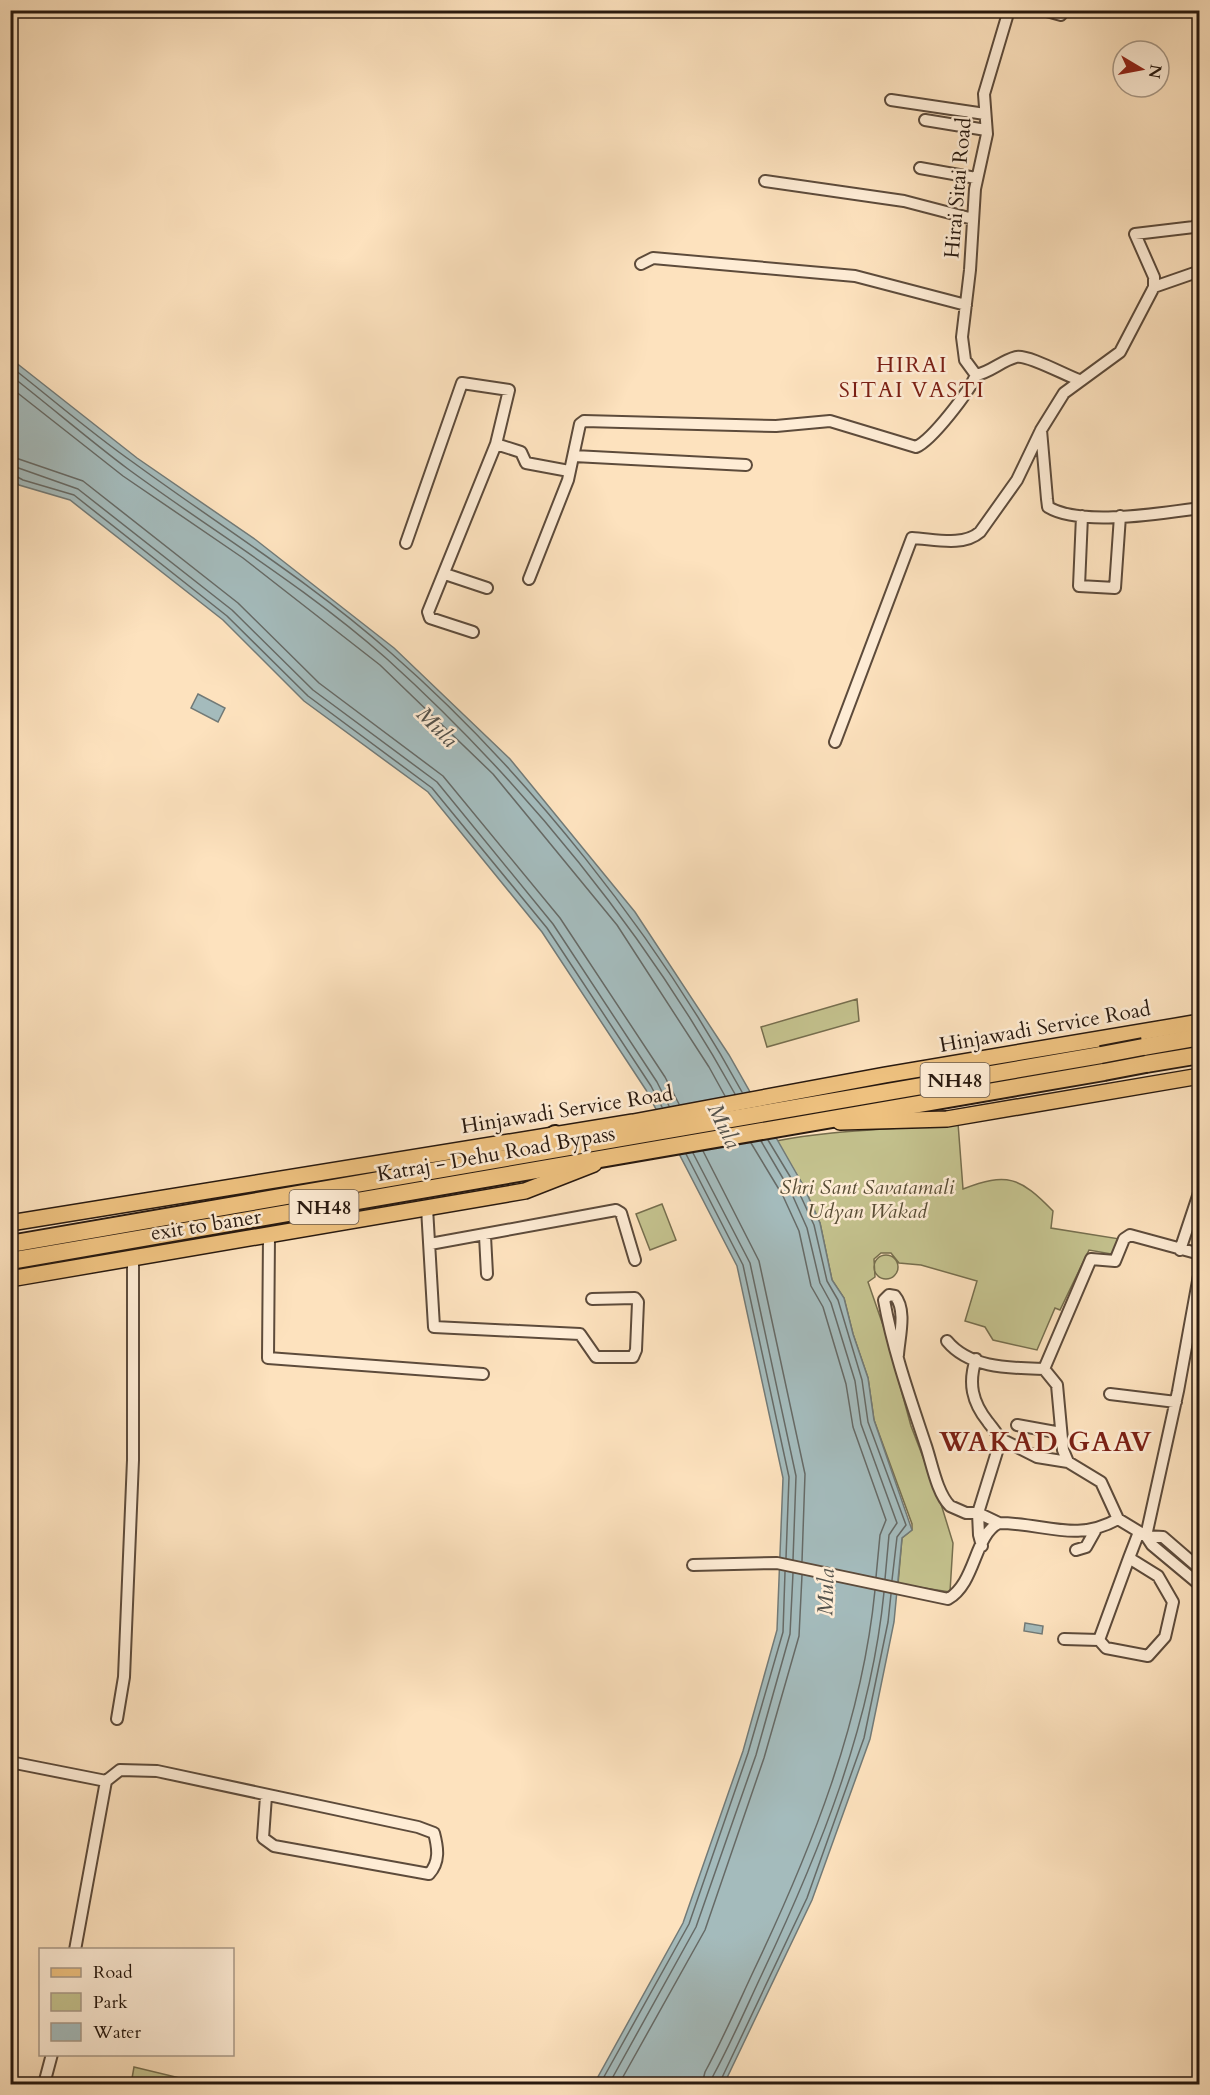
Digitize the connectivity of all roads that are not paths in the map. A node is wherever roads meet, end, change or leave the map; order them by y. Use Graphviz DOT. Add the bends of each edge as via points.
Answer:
graph roads {
  1 [pos="1009,10"];
  2 [pos="1043,10"];
  3 [pos="1062,10"];
  4 [pos="891,100"];
  5 [pos="985,114"];
  6 [pos="925,120"];
  7 [pos="986,130"];
  8 [pos="920,168"];
  9 [pos="976,178"];
  10 [pos="765,181"];
  11 [pos="973,219"];
  12 [pos="1198,227"];
  13 [pos="640,264"];
  14 [pos="1200,271"];
  15 [pos="1154,287"];
  16 [pos="966,305"];
  17 [pos="974,373"];
  18 [pos="1079,380"];
  19 [pos="1041,430"];
  20 [pos="496,444"];
  21 [pos="574,456"];
  22 [pos="746,465"];
  23 [pos="569,471"];
  24 [pos="1200,508"];
  25 [pos="1082,516"];
  26 [pos="1120,516"];
  27 [pos="406,543"];
  28 [pos="445,574"];
  29 [pos="529,579"];
  30 [pos="487,588"];
  31 [pos="473,632"];
  32 [pos="835,742"];
  33 [pos="1200,1022"];
  34 [pos="1125,1035"];
  35 [pos="1109,1038"];
  36 [pos="1200,1038"];
  37 [pos="1200,1055"];
  38 [pos="1200,1076"];
  39 [pos="1125,1089"];
  40 [pos="808,1098"];
  41 [pos="815,1122"];
  42 [pos="634,1128"];
  43 [pos="555,1134"];
  44 [pos="529,1154"];
  45 [pos="617,1156"];
  46 [pos="1200,1190"];
  47 [pos="427,1208"];
  48 [pos="10,1222"];
  49 [pos="269,1236"];
  50 [pos="485,1236"];
  51 [pos="10,1244"];
  52 [pos="430,1244"];
  53 [pos="1180,1250"];
  54 [pos="1200,1254"];
  55 [pos="133,1258"];
  56 [pos="635,1260"];
  57 [pos="10,1261"];
  58 [pos="1200,1270"];
  59 [pos="488,1274"];
  60 [pos="10,1279"];
  61 [pos="592,1299"];
  62 [pos="947,1341"];
  63 [pos="898,1355"];
  64 [pos="976,1359"];
  65 [pos="1044,1369"];
  66 [pos="483,1374"];
  67 [pos="1110,1394"];
  68 [pos="1176,1402"];
  69 [pos="1017,1425"];
  70 [pos="1060,1433"];
  71 [pos="999,1438"];
  72 [pos="1068,1462"];
  73 [pos="978,1513"];
  74 [pos="1118,1519"];
  75 [pos="999,1523"];
  76 [pos="1095,1531"];
  77 [pos="1142,1534"];
  78 [pos="982,1546"];
  79 [pos="1076,1550"];
  80 [pos="1129,1558"];
  81 [pos="693,1565"];
  82 [pos="1200,1569"];
  83 [pos="1200,1585"];
  84 [pos="1064,1640"];
  85 [pos="1099,1640"];
  86 [pos="117,1719"];
  87 [pos="10,1762"];
  88 [pos="106,1781"];
  89 [pos="266,1796"];
  90 [pos="75,1948"];
  91 [pos="52,2056"];
  92 [pos="44,2085"];
  1 -- 5 [label="street, Hirai Sitai Road" via="984,94"];
  2 -- 3 [label="street" via="1061,15"];
  4 -- 5 [label="street"];
  5 -- 7 [label="street, Hirai Sitai Road"];
  6 -- 7 [label="street"];
  7 -- 9 [label="street, Hirai Sitai Road"];
  8 -- 9 [label="street"];
  9 -- 11 [label="street, Hirai Sitai Road"];
  10 -- 11 [label="street" via="904,201"];
  11 -- 16 [label="street, Hirai Sitai Road"];
  12 -- 15 [label="street" via="1136,234 1154,277"];
  13 -- 16 [label="street" via="653,258 855,276"];
  14 -- 15 [label="street"];
  15 -- 18 [label="street" via="1120,352"];
  16 -- 17 [label="street, Hirai Sitai Road" via="962,337 965,360"];
  17 -- 18 [label="street" via="987,373 1016,357 1027,357"];
  17 -- 21 [label="street" via="971,387 928,439 916,447 830,421 776,426 588,419 580,424"];
  18 -- 19 [label="street" via="1064,393"];
  19 -- 25 [label="street" via="1048,507"];
  19 -- 32 [label="street" via="1017,480 974,537 960,541 912,538"];
  20 -- 23 [label="street" via="522,452 526,463"];
  20 -- 27 [label="street" via="509,390 462,382"];
  20 -- 28 [label="street"];
  21 -- 22 [label="street"];
  21 -- 23 [label="street"];
  23 -- 29 [label="street"];
  24 -- 26 [label="street"];
  25 -- 26 [label="street"];
  25 -- 26 [label="street" via="1079,586 1115,588"];
  28 -- 30 [label="street"];
  28 -- 31 [label="street" via="428,616"];
  33 -- 34 [label="main road, Hinjawadi Service Road"];
  34 -- 35 [label="main road, Hinjawadi Service Road"];
  34 -- 39 [label="main road"];
  35 -- 39 [label="main road"];
  35 -- 40 [label="main road, Hinjawadi Service Road" via="885,1075"];
  36 -- 40 [label="highway, NH48, bridge"];
  37 -- 41 [label="highway, NH48, bridge"];
  38 -- 39 [label="main road"];
  39 -- 41 [label="main road" via="947,1119"];
  40 -- 42 [label="highway, Katraj - Dehu Road Bypass / NH48"];
  41 -- 45 [label="highway, Katraj - Dehu Road Bypass / NH48"];
  42 -- 43 [label="main road, Hinjawadi Service Road"];
  42 -- 44 [label="highway, Katraj - Dehu Road Bypass / NH48"];
  43 -- 44 [label="highway"];
  43 -- 48 [label="main road, Hinjawadi Service Road"];
  44 -- 51 [label="highway, Katraj - Dehu Road Bypass / NH48"];
  45 -- 47 [label="main road, exit to baner" via="525,1191"];
  45 -- 57 [label="highway, Katraj - Dehu Road Bypass / NH48"];
  46 -- 53 [label="street"];
  47 -- 49 [label="main road, exit to baner"];
  47 -- 52 [label="street"];
  49 -- 55 [label="main road, exit to baner"];
  49 -- 66 [label="street" via="268,1358"];
  50 -- 52 [label="street"];
  50 -- 56 [label="street" via="616,1210 621,1213"];
  50 -- 59 [label="street"];
  52 -- 61 [label="street" via="433,1324 438,1329 580,1334 596,1357 633,1357 638,1302 635,1298"];
  53 -- 54 [label="street"];
  53 -- 65 [label="street" via="1130,1235 1124,1239 1115,1262 1090,1261"];
  55 -- 60 [label="main road, exit to baner"];
  55 -- 86 [label="street" via="132,1483 124,1677"];
  58 -- 68 [label="street"];
  62 -- 64 [label="street"];
  63 -- 73 [label="street" via="946,1503 966,1513"];
  64 -- 65 [label="street" via="996,1367"];
  64 -- 71 [label="street" via="971,1388"];
  65 -- 70 [label="street" via="1057,1385"];
  67 -- 68 [label="street"];
  68 -- 77 [label="street"];
  69 -- 70 [label="street"];
  70 -- 72 [label="street"];
  71 -- 72 [label="street" via="1037,1457"];
  71 -- 73 [label="street"];
  72 -- 74 [label="street" via="1101,1482"];
  73 -- 75 [label="street"];
  73 -- 78 [label="street"];
  74 -- 76 [label="street"];
  74 -- 77 [label="street"];
  75 -- 76 [label="street"];
  75 -- 78 [label="street"];
  76 -- 79 [label="street" via="1086,1547"];
  77 -- 80 [label="street"];
  77 -- 82 [label="street" via="1162,1537"];
  77 -- 83 [label="street"];
  78 -- 81 [label="street" via="964,1584 954,1596 942,1599 777,1563"];
  80 -- 85 [label="street"];
  80 -- 85 [label="street" via="1158,1576 1173,1602 1165,1637 1148,1656 1106,1648"];
  84 -- 85 [label="street"];
  87 -- 88 [label="street"];
  88 -- 89 [label="street" via="120,1770 157,1771"];
  88 -- 90 [label="street"];
  89 -- 89 [label="street" via="434,1833 438,1848 435,1867 429,1874 274,1846 263,1838"];
  91 -- 92 [label="street"];
}
